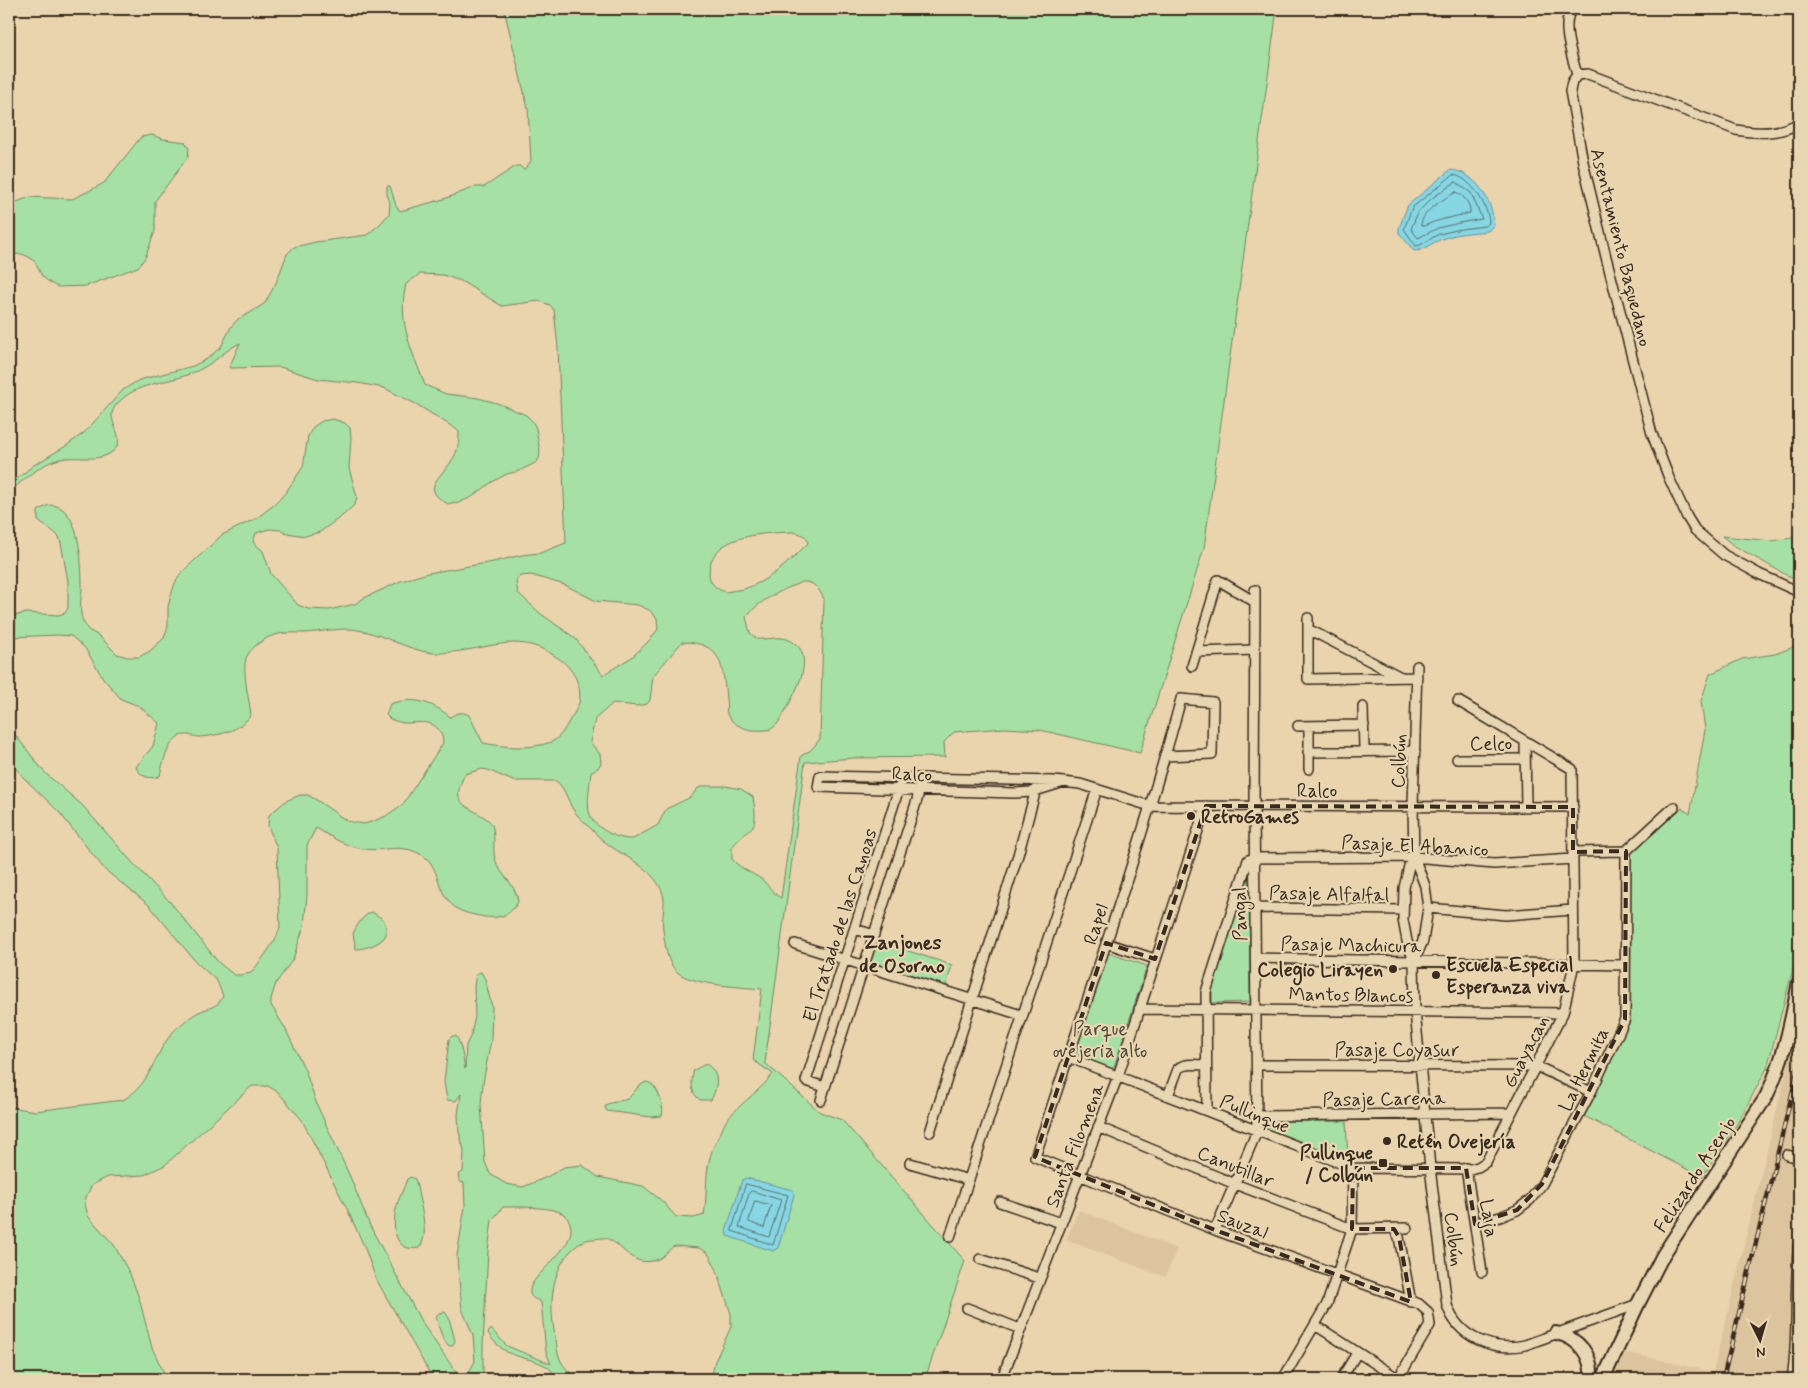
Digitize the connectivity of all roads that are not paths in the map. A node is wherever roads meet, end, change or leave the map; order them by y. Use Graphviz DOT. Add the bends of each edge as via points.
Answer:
graph roads {
  1 [pos="1571,9"];
  2 [pos="1577,75"];
  3 [pos="1799,123"];
  4 [pos="1255,590"];
  5 [pos="1799,592"];
  6 [pos="1255,602"];
  7 [pos="1308,618"];
  8 [pos="1308,629"];
  9 [pos="1255,650"];
  10 [pos="1196,652"];
  11 [pos="1192,666"];
  12 [pos="1417,666"];
  13 [pos="1402,677"];
  14 [pos="1417,677"];
  15 [pos="1458,701"];
  16 [pos="1362,707"];
  17 [pos="1364,724"];
  18 [pos="1298,726"];
  19 [pos="1309,726"];
  20 [pos="1525,741"];
  21 [pos="1364,751"];
  22 [pos="1415,751"];
  23 [pos="1308,752"];
  24 [pos="1165,756"];
  25 [pos="1457,759"];
  26 [pos="1525,759"];
  27 [pos="1309,769"];
  28 [pos="901,778"];
  29 [pos="920,778"];
  30 [pos="1038,781"];
  31 [pos="1064,782"];
  32 [pos="900,789"];
  33 [pos="1097,789"];
  34 [pos="920,790"];
  35 [pos="1036,791"];
  36 [pos="1150,806"];
  37 [pos="1206,806"];
  38 [pos="1254,806"];
  39 [pos="1413,807"];
  40 [pos="1526,807"];
  41 [pos="1573,807"];
  42 [pos="1674,807"];
  43 [pos="1626,850"];
  44 [pos="1573,855"];
  45 [pos="1414,857"];
  46 [pos="1255,858"];
  47 [pos="1256,908"];
  48 [pos="1428,908"];
  49 [pos="1402,910"];
  50 [pos="1573,910"];
  51 [pos="855,929"];
  52 [pos="874,935"];
  53 [pos="1106,943"];
  54 [pos="795,944"];
  55 [pos="1256,958"];
  56 [pos="1156,959"];
  57 [pos="845,960"];
  58 [pos="1414,961"];
  59 [pos="1574,964"];
  60 [pos="1625,965"];
  61 [pos="864,966"];
  62 [pos="1799,982"];
  63 [pos="973,1000"];
  64 [pos="1139,1009"];
  65 [pos="1206,1009"];
  66 [pos="1256,1010"];
  67 [pos="1415,1011"];
  68 [pos="1563,1013"];
  69 [pos="1021,1015"];
  70 [pos="1068,1057"];
  71 [pos="1206,1065"];
  72 [pos="1257,1066"];
  73 [pos="1421,1066"];
  74 [pos="1536,1066"];
  75 [pos="1118,1076"];
  76 [pos="825,1087"];
  77 [pos="1591,1092"];
  78 [pos="1168,1096"];
  79 [pos="820,1100"];
  80 [pos="1207,1111"];
  81 [pos="1511,1113"];
  82 [pos="1425,1114"];
  83 [pos="1257,1116"];
  84 [pos="1098,1127"];
  85 [pos="1257,1131"];
  86 [pos="930,1132"];
  87 [pos="1787,1155"];
  88 [pos="1035,1157"];
  89 [pos="1799,1158"];
  90 [pos="910,1163"];
  91 [pos="1353,1168"];
  92 [pos="1430,1168"];
  93 [pos="1466,1168"];
  94 [pos="1080,1176"];
  95 [pos="969,1180"];
  96 [pos="1235,1184"];
  97 [pos="1000,1202"];
  98 [pos="1061,1223"];
  99 [pos="1475,1224"];
  100 [pos="1407,1228"];
  101 [pos="1352,1229"];
  102 [pos="1394,1229"];
  103 [pos="1216,1230"];
  104 [pos="950,1237"];
  105 [pos="1799,1241"];
  106 [pos="1798,1258"];
  107 [pos="980,1259"];
  108 [pos="1482,1272"];
  109 [pos="1336,1275"];
  110 [pos="1039,1278"];
  111 [pos="1411,1302"];
  112 [pos="1638,1304"];
  113 [pos="967,1308"];
  114 [pos="1315,1325"];
  115 [pos="1020,1329"];
  116 [pos="1556,1333"];
  117 [pos="1357,1353"];
  118 [pos="1002,1378"];
  119 [pos="1283,1379"];
  120 [pos="1341,1379"];
  121 [pos="1399,1379"];
  122 [pos="1591,1379"];
  123 [pos="1603,1379"];
  124 [pos="1792,1379"];
  1 -- 2 [label="street" via="1566,17"];
  2 -- 3 [label="street" via="1588,74 1736,130 1756,133 1777,131"];
  2 -- 5 [label="street, Asentamiento Baquedano" via="1570,91 1582,162 1650,425 1668,478 1695,530 1724,555"];
  4 -- 6 [label="street, Pangal"];
  6 -- 9 [label="street, Pangal"];
  6 -- 10 [label="street" via="1218,580"];
  7 -- 8 [label="street"];
  8 -- 13 [label="street"];
  8 -- 13 [label="street" via="1308,679"];
  9 -- 10 [label="street"];
  9 -- 38 [label="street, Pangal"];
  10 -- 11 [label="street"];
  12 -- 14 [label="street, Colbún"];
  13 -- 14 [label="street"];
  14 -- 22 [label="street, Colbún"];
  15 -- 20 [label="street"];
  16 -- 17 [label="street"];
  17 -- 19 [label="street"];
  17 -- 21 [label="street"];
  18 -- 19 [label="street"];
  19 -- 23 [label="street"];
  20 -- 26 [label="street"];
  20 -- 41 [label="street, Guayacan" via="1572,769"];
  21 -- 22 [label="street"];
  21 -- 23 [label="street"];
  22 -- 39 [label="street, Colbún"];
  23 -- 27 [label="street"];
  24 -- 24 [label="street, Rapel" via="1181,698 1213,702 1212,754"];
  24 -- 36 [label="street, Rapel"];
  25 -- 26 [label="street, Celco"];
  26 -- 40 [label="street"];
  28 -- 29 [label="street, Ralco"];
  28 -- 32 [label="street, El Tratado de las Canoas"];
  28 -- 32 [label="street, Ralco" via="820,776 818,787"];
  29 -- 30 [label="street, Ralco"];
  29 -- 34 [label="street, El Tratado de las Canoas"];
  30 -- 31 [label="street, Ralco"];
  30 -- 35 [label="street"];
  31 -- 33 [label="street, Ralco"];
  31 -- 35 [label="street, Ralco"];
  32 -- 34 [label="street, Ralco"];
  32 -- 51 [label="street, El Tratado de las Canoas"];
  33 -- 36 [label="street, Ralco"];
  33 -- 69 [label="street"];
  34 -- 35 [label="street, Ralco"];
  34 -- 52 [label="street, El Tratado de las Canoas"];
  35 -- 63 [label="street"];
  36 -- 37 [label="street, Ralco"];
  36 -- 53 [label="street, Rapel"];
  37 -- 38 [label="street, Ralco"];
  37 -- 56 [label="street, Santa Filomena"];
  38 -- 39 [label="street, Ralco"];
  38 -- 46 [label="street, Pangal"];
  39 -- 40 [label="street, Ralco"];
  39 -- 45 [label="street, Colbún"];
  40 -- 41 [label="street, Ralco"];
  41 -- 44 [label="street, Guayacan"];
  42 -- 43 [label="street"];
  43 -- 44 [label="street"];
  43 -- 60 [label="street, La Hermita"];
  44 -- 45 [label="street, Pasaje El Abanico" via="1494,864"];
  44 -- 50 [label="street, Guayacan"];
  45 -- 46 [label="street, Pasaje El Abanico"];
  45 -- 48 [label="street, Colbún" via="1425,886"];
  45 -- 49 [label="street, Colbún" via="1406,877"];
  46 -- 47 [label="street, Pangal"];
  46 -- 65 [label="street" via="1248,860 1206,992"];
  47 -- 49 [label="street, Pasaje Alfalfal"];
  47 -- 55 [label="street, Pangal"];
  48 -- 50 [label="street" via="1506,915"];
  48 -- 58 [label="street, Colbún" via="1423,941"];
  49 -- 58 [label="street, Colbún" via="1405,936"];
  50 -- 59 [label="street, Guayacan"];
  51 -- 52 [label="street"];
  51 -- 57 [label="street, El Tratado de las Canoas"];
  52 -- 61 [label="street, El Tratado de las Canoas"];
  53 -- 56 [label="street"];
  53 -- 70 [label="street, Rapel"];
  54 -- 57 [label="street"];
  55 -- 58 [label="street, Pasaje Machicura"];
  55 -- 66 [label="street, Pangal"];
  56 -- 64 [label="street, Santa Filomena"];
  57 -- 61 [label="street"];
  57 -- 76 [label="street, El Tratado de las Canoas" via="806,1081"];
  58 -- 59 [label="street, Pasaje Machicura"];
  58 -- 67 [label="street, Colbún"];
  59 -- 60 [label="street, Pasaje Machicura"];
  59 -- 68 [label="street, Guayacan"];
  60 -- 77 [label="street, La Hermita" via="1625,1020"];
  61 -- 63 [label="street"];
  61 -- 76 [label="street, El Tratado de las Canoas"];
  62 -- 112 [label="street, Felizardo Asenjo" via="1784,1051 1766,1097 1663,1255"];
  63 -- 69 [label="street"];
  63 -- 86 [label="street"];
  64 -- 65 [label="street, Mantos Blancos"];
  64 -- 75 [label="street, Santa Filomena"];
  65 -- 66 [label="street, Mantos Blancos"];
  65 -- 71 [label="street"];
  66 -- 67 [label="street, Mantos Blancos"];
  66 -- 72 [label="street, Pangal"];
  67 -- 68 [label="street, Mantos Blancos"];
  67 -- 73 [label="street, Colbún"];
  68 -- 74 [label="street, Guayacan"];
  69 -- 95 [label="street"];
  70 -- 75 [label="street, Pullinque"];
  70 -- 88 [label="street, Rapel"];
  71 -- 78 [label="street" via="1184,1064 1179,1067"];
  71 -- 80 [label="street"];
  72 -- 73 [label="street, Pasaje Coyasur"];
  72 -- 83 [label="street, Pangal"];
  73 -- 74 [label="street, Pasaje Coyasur"];
  73 -- 82 [label="street, Colbún"];
  74 -- 77 [label="street"];
  74 -- 81 [label="street, Guayacan"];
  75 -- 78 [label="street, Pullinque"];
  75 -- 84 [label="street, Santa Filomena"];
  76 -- 79 [label="street, El Tratado de las Canoas"];
  77 -- 99 [label="street, La Hermita" via="1542,1184 1530,1200 1517,1210"];
  78 -- 80 [label="street, Pullinque"];
  80 -- 85 [label="street, Pullinque"];
  81 -- 82 [label="street, Pasaje Carena"];
  81 -- 93 [label="street, Guayacan" via="1489,1158 1478,1167"];
  82 -- 83 [label="street, Pasaje Carena"];
  82 -- 92 [label="street, Colbún"];
  83 -- 85 [label="street, Pangal"];
  84 -- 94 [label="street, Santa Filomena"];
  84 -- 96 [label="street, Canutillar"];
  85 -- 91 [label="street, Pullinque"];
  85 -- 96 [label="street, Pangal"];
  87 -- 89 [label="street"];
  88 -- 94 [label="street, Sauzal"];
  90 -- 95 [label="street"];
  91 -- 92 [label="street, Pullinque"];
  91 -- 101 [label="street"];
  92 -- 93 [label="street, Pullinque"];
  92 -- 116 [label="street, Colbún" via="1446,1304 1454,1320 1478,1340 1502,1347 1525,1345"];
  93 -- 99 [label="street, Laja"];
  94 -- 98 [label="street, Santa Filomena"];
  94 -- 103 [label="street, Sauzal"];
  95 -- 104 [label="street"];
  96 -- 101 [label="street, Canutillar"];
  96 -- 103 [label="street, Pangal"];
  97 -- 98 [label="street"];
  98 -- 110 [label="street, Santa Filomena"];
  99 -- 108 [label="street, Laja"];
  100 -- 102 [label="street, Canutillar"];
  101 -- 102 [label="street, Canutillar"];
  101 -- 109 [label="street"];
  102 -- 111 [label="street" via="1399,1238"];
  103 -- 109 [label="street, Sauzal"];
  105 -- 106 [label="street"];
  106 -- 124 [label="street" via="1796,1351"];
  107 -- 110 [label="street"];
  109 -- 111 [label="street, Sauzal"];
  109 -- 114 [label="street" via="1327,1304"];
  110 -- 115 [label="street, Santa Filomena"];
  111 -- 121 [label="street, Sauzal" via="1425,1309 1430,1316 1430,1325"];
  112 -- 116 [label="street, Colbún"];
  112 -- 123 [label="street, Felizardo Asenjo"];
  113 -- 115 [label="street"];
  114 -- 117 [label="street"];
  114 -- 119 [label="street"];
  115 -- 118 [label="street, Santa Filomena"];
  116 -- 122 [label="street" via="1582,1347 1590,1363"];
  117 -- 120 [label="street"];
  117 -- 121 [label="street"];
}
